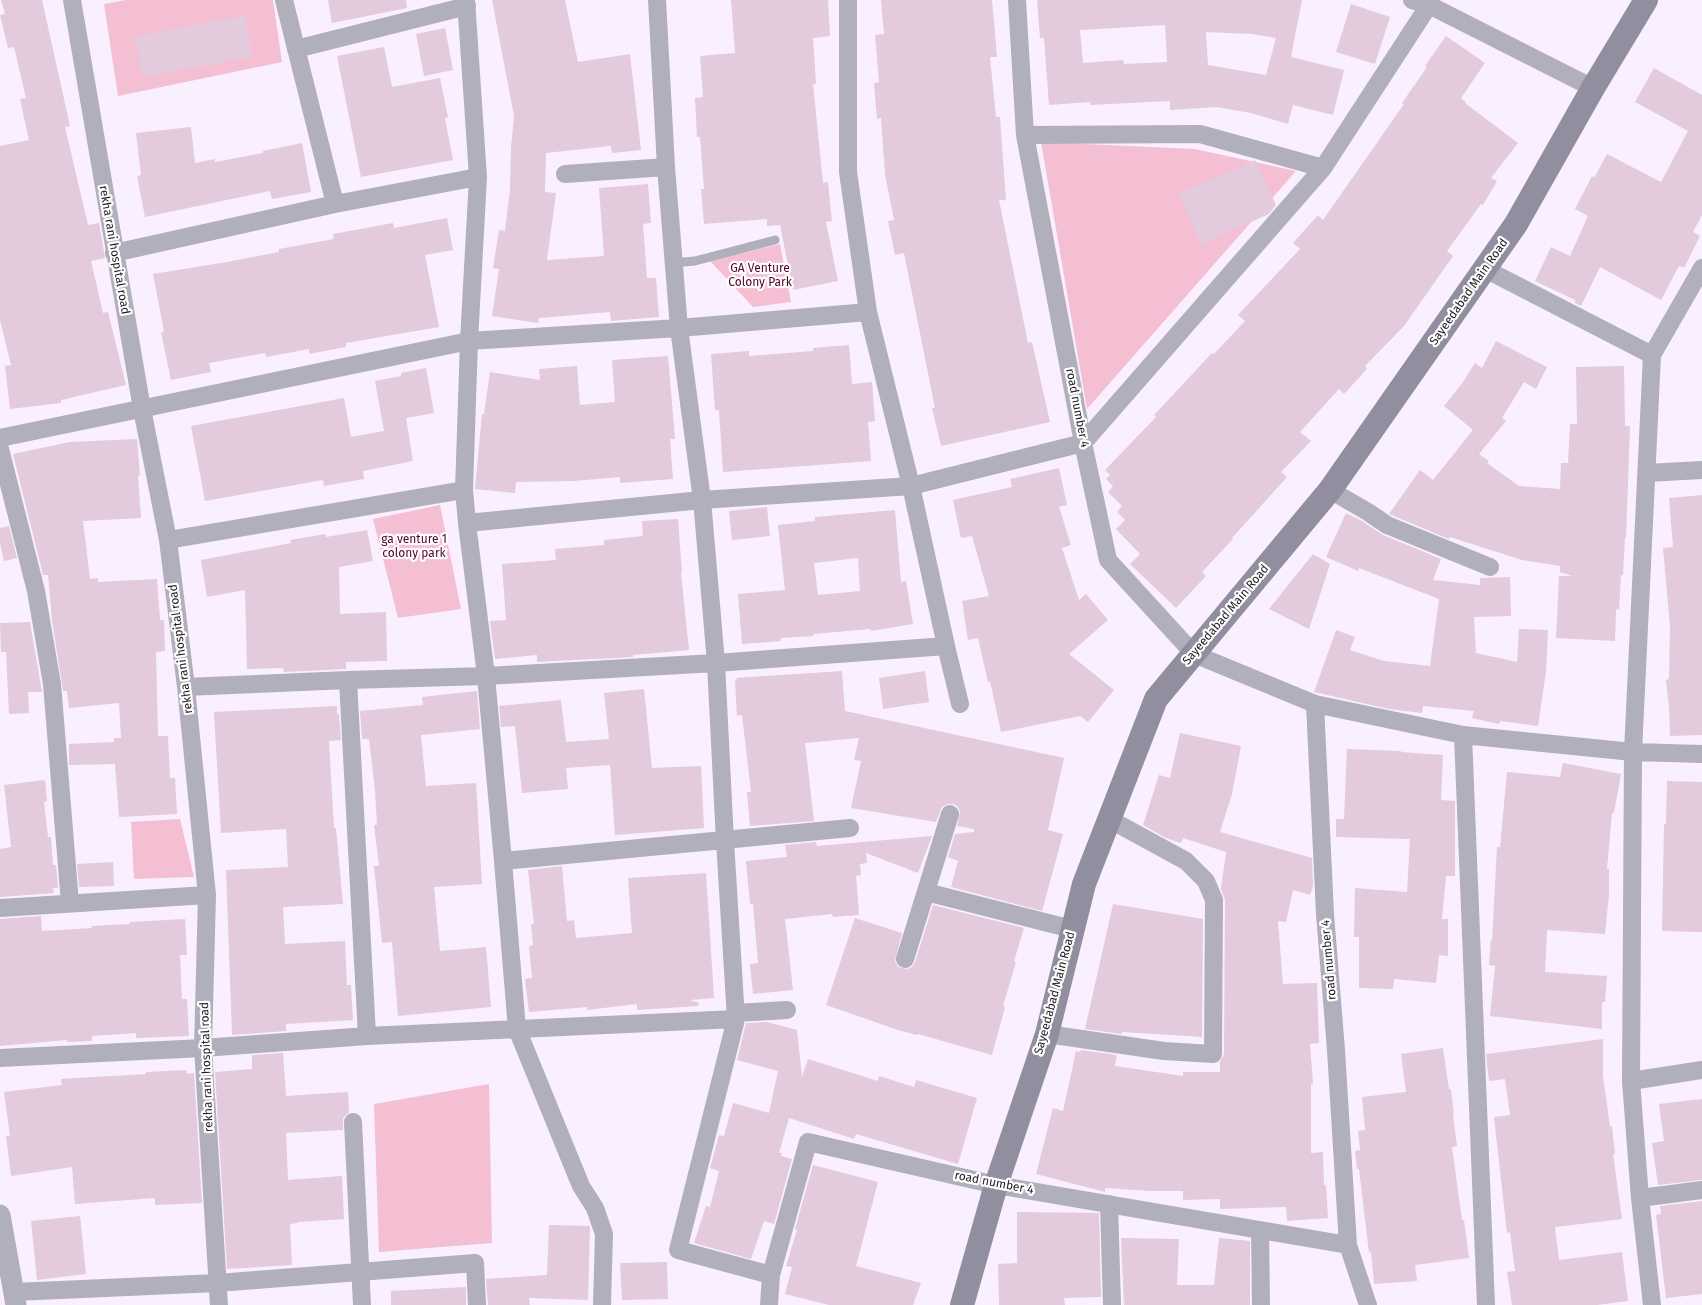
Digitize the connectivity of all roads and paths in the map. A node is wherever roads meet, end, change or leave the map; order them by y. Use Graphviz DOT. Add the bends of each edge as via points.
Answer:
graph roads {
  1 [pos="72,0"];
  2 [pos="284,0"];
  3 [pos="657,0"];
  4 [pos="848,0"];
  5 [pos="1017,0"];
  6 [pos="1412,0"];
  7 [pos="1646,0"];
  8 [pos="466,3"];
  9 [pos="1429,5"];
  10 [pos="296,49"];
  11 [pos="1593,88"];
  12 [pos="1025,135"];
  13 [pos="666,167"];
  14 [pos="1323,168"];
  15 [pos="565,174"];
  16 [pos="478,177"];
  17 [pos="335,204"];
  18 [pos="775,240"];
  19 [pos="114,253"];
  20 [pos="673,263"];
  21 [pos="1702,268"];
  22 [pos="1485,269"];
  23 [pos="868,312"];
  24 [pos="679,328"];
  25 [pos="469,341"];
  26 [pos="1652,355"];
  27 [pos="142,410"];
  28 [pos="0,438"];
  29 [pos="1083,443"];
  30 [pos="0,448"];
  31 [pos="1702,470"];
  32 [pos="1647,473"];
  33 [pos="911,486"];
  34 [pos="464,490"];
  35 [pos="1330,490"];
  36 [pos="6,500"];
  37 [pos="702,500"];
  38 [pos="467,523"];
  39 [pos="168,540"];
  40 [pos="1490,567"];
  41 [pos="946,646"];
  42 [pos="1194,654"];
  43 [pos="716,663"];
  44 [pos="486,676"];
  45 [pos="348,680"];
  46 [pos="186,687"];
  47 [pos="960,704"];
  48 [pos="1315,704"];
  49 [pos="1463,735"];
  50 [pos="1633,752"];
  51 [pos="1702,754"];
  52 [pos="950,814"];
  53 [pos="1109,820"];
  54 [pos="850,828"];
  55 [pos="725,841"];
  56 [pos="503,861"];
  57 [pos="926,892"];
  58 [pos="207,895"];
  59 [pos="70,903"];
  60 [pos="0,908"];
  61 [pos="1072,929"];
  62 [pos="905,959"];
  63 [pos="786,1010"];
  64 [pos="736,1016"];
  65 [pos="516,1029"];
  66 [pos="1047,1034"];
  67 [pos="367,1036"];
  68 [pos="203,1048"];
  69 [pos="0,1058"];
  70 [pos="1702,1070"];
  71 [pos="1631,1081"];
  72 [pos="353,1122"];
  73 [pos="996,1185"];
  74 [pos="1702,1190"];
  75 [pos="1640,1198"];
  76 [pos="1109,1204"];
  77 [pos="0,1215"];
  78 [pos="1260,1230"];
  79 [pos="1348,1245"];
  80 [pos="361,1271"];
  81 [pos="771,1275"];
  82 [pos="217,1283"];
  83 [pos="15,1299"];
  84 [pos="219,1305"];
  85 [pos="362,1305"];
  86 [pos="477,1305"];
  87 [pos="602,1305"];
  88 [pos="769,1305"];
  89 [pos="962,1305"];
  90 [pos="1112,1305"];
  91 [pos="1261,1305"];
  92 [pos="1368,1305"];
  93 [pos="1486,1305"];
  94 [pos="1652,1305"];
  1 -- 19 [label="street, rekha rani hospital road"];
  2 -- 10 [label="street"];
  3 -- 13 [label="street"];
  4 -- 23 [label="street" via="848,172"];
  5 -- 12 [label="street, road number 4"];
  6 -- 9 [label="street"];
  7 -- 11 [label="main road, Sayeedabad Main Road"];
  8 -- 10 [label="street"];
  8 -- 16 [label="street"];
  9 -- 11 [label="street"];
  9 -- 14 [label="street"];
  10 -- 17 [label="street"];
  11 -- 22 [label="main road, Sayeedabad Main Road" via="1516,224"];
  12 -- 14 [label="street" via="1200,134"];
  12 -- 29 [label="street, road number 4"];
  13 -- 15 [label="street"];
  13 -- 20 [label="street"];
  14 -- 29 [label="street"];
  16 -- 17 [label="street"];
  16 -- 25 [label="street"];
  17 -- 19 [label="street"];
  18 -- 20 [label="lane" via="695,261"];
  19 -- 27 [label="street, rekha rani hospital road"];
  20 -- 24 [label="street"];
  21 -- 26 [label="street"];
  22 -- 26 [label="street"];
  22 -- 35 [label="main road, Sayeedabad Main Road"];
  23 -- 24 [label="street"];
  23 -- 33 [label="street"];
  24 -- 25 [label="street"];
  24 -- 37 [label="street"];
  25 -- 27 [label="street"];
  25 -- 34 [label="street"];
  26 -- 32 [label="street"];
  27 -- 28 [label="street"];
  27 -- 39 [label="street, rekha rani hospital road"];
  29 -- 33 [label="street"];
  29 -- 42 [label="street, road number 4" via="1108,560"];
  30 -- 36 [label="street"];
  31 -- 32 [label="street"];
  32 -- 50 [label="street"];
  33 -- 37 [label="street"];
  33 -- 41 [label="street"];
  34 -- 38 [label="street"];
  34 -- 39 [label="street"];
  35 -- 40 [label="street" via="1387,525"];
  35 -- 42 [label="main road, Sayeedabad Main Road"];
  36 -- 59 [label="street" via="36,591 52,684"];
  37 -- 38 [label="street"];
  37 -- 43 [label="street"];
  38 -- 44 [label="street"];
  39 -- 46 [label="street, rekha rani hospital road"];
  41 -- 43 [label="street"];
  41 -- 47 [label="street"];
  42 -- 48 [label="street, road number 4"];
  42 -- 53 [label="main road, Sayeedabad Main Road" via="1156,699"];
  43 -- 44 [label="street"];
  43 -- 55 [label="street"];
  44 -- 45 [label="street"];
  44 -- 56 [label="street"];
  45 -- 46 [label="street"];
  45 -- 67 [label="street"];
  46 -- 58 [label="street, rekha rani hospital road"];
  48 -- 49 [label="street, road number 4"];
  48 -- 79 [label="street, road number 4" via="1325,914"];
  49 -- 50 [label="street, road number 4"];
  49 -- 93 [label="street"];
  50 -- 51 [label="street, road number 4"];
  50 -- 71 [label="street"];
  52 -- 57 [label="street"];
  53 -- 61 [label="main road, Sayeedabad Main Road" via="1084,884"];
  53 -- 66 [label="street" via="1186,861 1206,881 1214,900 1213,1054 1164,1052"];
  54 -- 55 [label="street"];
  55 -- 56 [label="street"];
  55 -- 64 [label="street"];
  56 -- 65 [label="street"];
  57 -- 61 [label="street"];
  57 -- 62 [label="street"];
  58 -- 59 [label="street"];
  58 -- 68 [label="street, rekha rani hospital road"];
  59 -- 60 [label="street"];
  61 -- 66 [label="main road, Sayeedabad Main Road"];
  63 -- 64 [label="street"];
  64 -- 65 [label="street"];
  64 -- 81 [label="street" via="678,1250"];
  65 -- 67 [label="street"];
  65 -- 87 [label="street" via="604,1234"];
  66 -- 73 [label="main road, Sayeedabad Main Road"];
  67 -- 68 [label="street"];
  68 -- 69 [label="street"];
  68 -- 82 [label="street, rekha rani hospital road"];
  70 -- 71 [label="street"];
  71 -- 75 [label="street"];
  72 -- 80 [label="street"];
  73 -- 76 [label="street, road number 4"];
  73 -- 81 [label="street, road number 4" via="808,1142"];
  73 -- 89 [label="main road, Sayeedabad Main Road"];
  74 -- 75 [label="street"];
  75 -- 94 [label="street"];
  76 -- 78 [label="street, road number 4"];
  76 -- 90 [label="street"];
  77 -- 83 [label="street"];
  78 -- 79 [label="street, road number 4"];
  78 -- 91 [label="street"];
  79 -- 92 [label="street, road number 4"];
  80 -- 82 [label="street"];
  80 -- 85 [label="street"];
  80 -- 86 [label="street" via="475,1263"];
  81 -- 88 [label="street, road number 4"];
  82 -- 83 [label="street"];
  82 -- 84 [label="street, rekha rani hospital road"];
}
